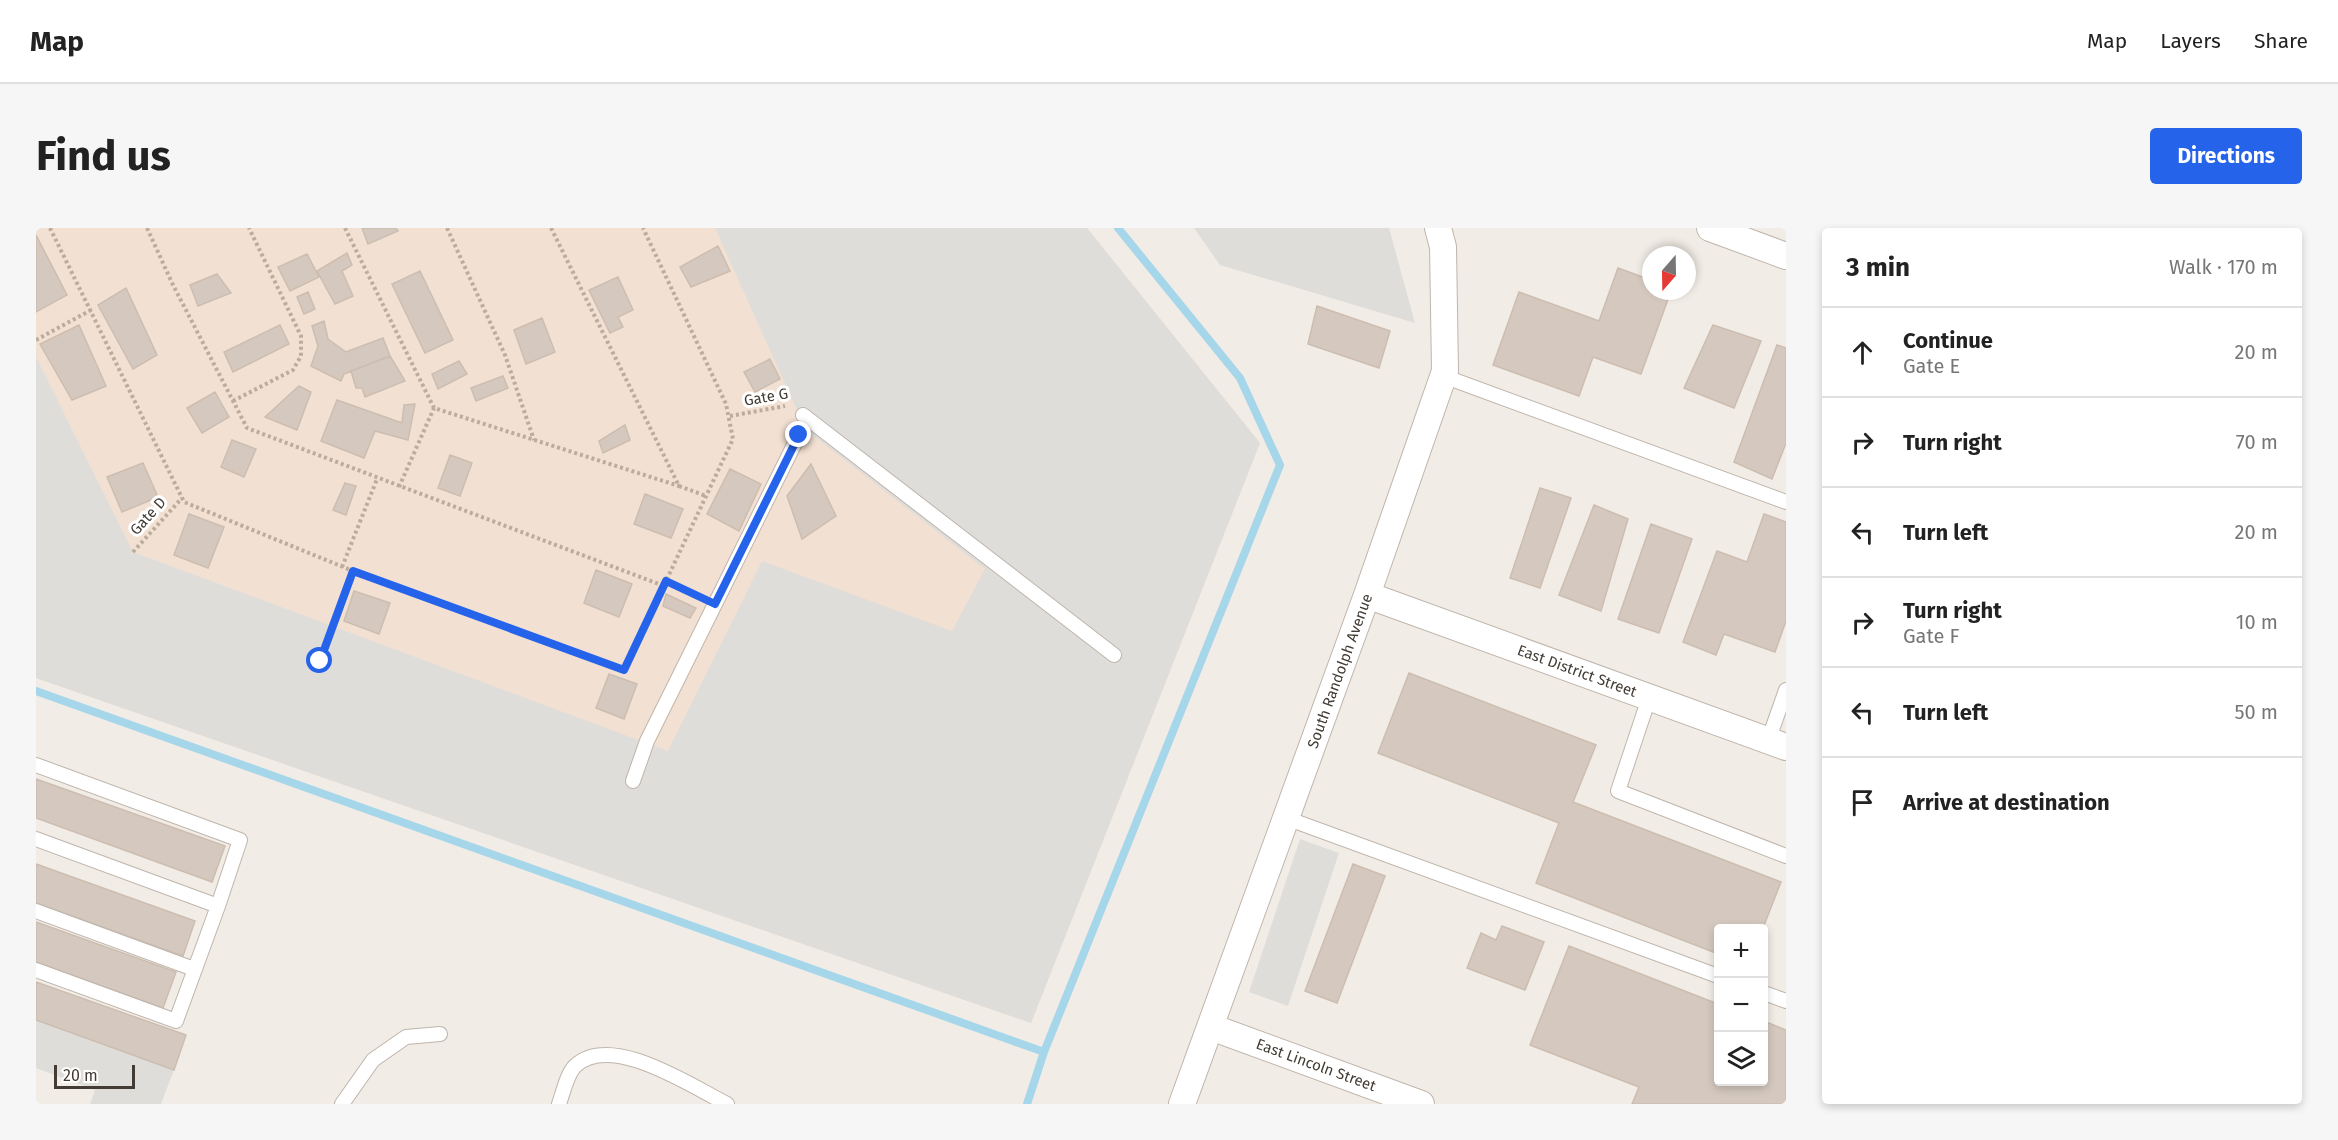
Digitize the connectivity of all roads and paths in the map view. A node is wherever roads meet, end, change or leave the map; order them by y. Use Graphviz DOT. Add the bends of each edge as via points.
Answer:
graph roads {
  1 [pos="50,228"];
  2 [pos="147,228"];
  3 [pos="249,228"];
  4 [pos="345,228"];
  5 [pos="447,228"];
  6 [pos="550,228"];
  7 [pos="643,228"];
  8 [pos="1438,228"];
  9 [pos="1710,228"];
  10 [pos="1786,256"];
  11 [pos="90,310"];
  12 [pos="36,340"];
  13 [pos="1443,376"];
  14 [pos="233,401"];
  15 [pos="790,405"];
  16 [pos="434,408"];
  17 [pos="804,415"];
  18 [pos="730,416"];
  19 [pos="799,435"];
  20 [pos="534,440"];
  21 [pos="377,479"];
  22 [pos="679,486"];
  23 [pos="399,487"];
  24 [pos="706,496"];
  25 [pos="182,498"];
  26 [pos="1786,502"];
  27 [pos="133,552"];
  28 [pos="342,567"];
  29 [pos="353,571"];
  30 [pos="665,584"];
  31 [pos="1367,595"];
  32 [pos="715,604"];
  33 [pos="1114,656"];
  34 [pos="320,661"];
  35 [pos="1786,690"];
  36 [pos="1649,698"];
  37 [pos="1777,744"];
  38 [pos="36,765"];
  39 [pos="633,780"];
  40 [pos="1286,818"];
  41 [pos="36,839"];
  42 [pos="1786,856"];
  43 [pos="218,906"];
  44 [pos="36,911"];
  45 [pos="194,969"];
  46 [pos="36,970"];
  47 [pos="1714,974"];
  48 [pos="1768,994"];
  49 [pos="1786,1001"];
  50 [pos="1211,1027"];
  51 [pos="440,1034"];
  52 [pos="342,1104"];
  53 [pos="559,1104"];
  54 [pos="727,1104"];
  55 [pos="1182,1104"];
  56 [pos="1421,1104"];
  1 -- 11 [label="path"];
  2 -- 14 [label="path"];
  3 -- 14 [label="path" via="301,336 301,356 293,370"];
  4 -- 16 [label="path"];
  5 -- 20 [label="path" via="505,355"];
  6 -- 22 [label="path"];
  7 -- 18 [label="path"];
  8 -- 13 [label="street, South Randolph Avenue" via="1443,248"];
  9 -- 10 [label="street"];
  11 -- 12 [label="path"];
  11 -- 25 [label="path"];
  13 -- 26 [label="lane"];
  13 -- 31 [label="street, South Randolph Avenue"];
  14 -- 21 [label="path" via="247,428"];
  15 -- 18 [label="path, Gate G"];
  16 -- 20 [label="path"];
  16 -- 23 [label="path"];
  17 -- 33 [label="lane"];
  18 -- 24 [label="path" via="733,439"];
  19 -- 32 [label="lane"];
  20 -- 22 [label="path"];
  21 -- 23 [label="path"];
  21 -- 28 [label="path"];
  22 -- 24 [label="path"];
  23 -- 30 [label="path"];
  24 -- 30 [label="path"];
  25 -- 27 [label="path, Gate D"];
  25 -- 28 [label="path"];
  28 -- 29 [label="path"];
  29 -- 30 [label="path" via="624,670"];
  29 -- 34 [label="path"];
  30 -- 32 [label="path"];
  31 -- 36 [label="street, East District Street"];
  31 -- 40 [label="street, South Randolph Avenue"];
  32 -- 39 [label="lane" via="647,741"];
  35 -- 37 [label="lane"];
  36 -- 37 [label="street, East District Street"];
  36 -- 42 [label="lane" via="1618,791"];
  38 -- 43 [label="lane" via="240,840"];
  40 -- 47 [label="lane"];
  40 -- 50 [label="street, South Randolph Avenue"];
  41 -- 43 [label="lane"];
  43 -- 45 [label="lane"];
  44 -- 45 [label="lane"];
  45 -- 46 [label="lane" via="176,1021"];
  48 -- 49 [label="lane"];
  50 -- 55 [label="street, South Randolph Avenue"];
  50 -- 56 [label="street, East Lincoln Street"];
  51 -- 52 [label="lane" via="406,1037 373,1060"];
  53 -- 54 [label="lane" via="574,1067 592,1055 635,1058"];
}
